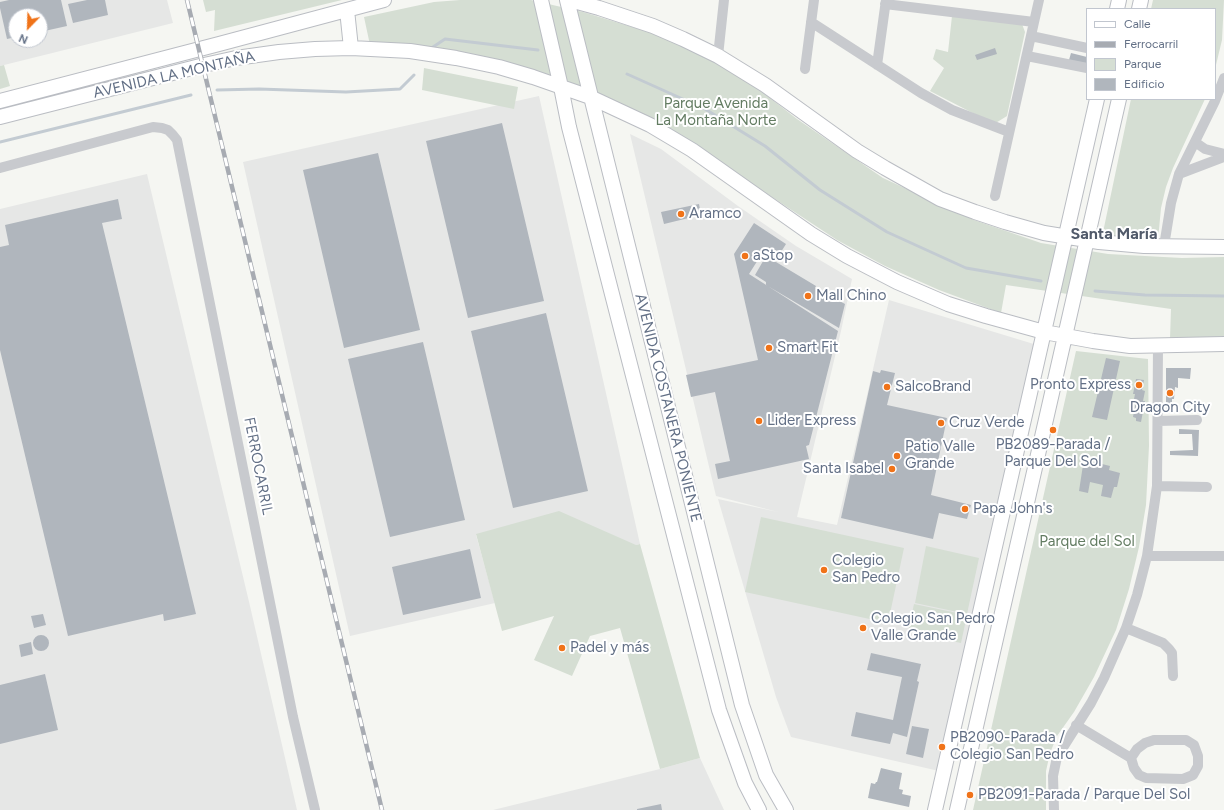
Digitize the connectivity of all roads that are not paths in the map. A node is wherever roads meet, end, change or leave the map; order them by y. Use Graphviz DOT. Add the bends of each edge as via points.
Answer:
graph roads {
  1 [pos="384,0"];
  2 [pos="541,0"];
  3 [pos="566,0"];
  4 [pos="570,0"];
  5 [pos="724,0"];
  6 [pos="814,0"];
  7 [pos="1039,0"];
  8 [pos="885,2"];
  9 [pos="347,10"];
  10 [pos="811,22"];
  11 [pos="1034,22"];
  12 [pos="1031,36"];
  13 [pos="351,48"];
  14 [pos="1086,48"];
  15 [pos="718,56"];
  16 [pos="1026,56"];
  17 [pos="877,65"];
  18 [pos="1086,68"];
  19 [pos="805,69"];
  20 [pos="1224,78"];
  21 [pos="561,87"];
  22 [pos="590,97"];
  23 [pos="1216,98"];
  24 [pos="1097,100"];
  25 [pos="1119,100"];
  26 [pos="1215,100"];
  27 [pos="0,101"];
  28 [pos="0,117"];
  29 [pos="1010,132"];
  30 [pos="1195,142"];
  31 [pos="1224,154"];
  32 [pos="1224,157"];
  33 [pos="0,168"];
  34 [pos="1179,174"];
  35 [pos="995,196"];
  36 [pos="1066,237"];
  37 [pos="1087,241"];
  38 [pos="1164,246"];
  39 [pos="1224,247"];
  40 [pos="1044,332"];
  41 [pos="1064,337"];
  42 [pos="1224,344"];
  43 [pos="1158,346"];
  44 [pos="1197,420"];
  45 [pos="1158,421"];
  46 [pos="1157,486"];
  47 [pos="1207,487"];
  48 [pos="1147,556"];
  49 [pos="1224,556"];
  50 [pos="1126,628"];
  51 [pos="1173,676"];
  52 [pos="1076,725"];
  53 [pos="1131,758"];
  54 [pos="315,810"];
  55 [pos="759,810"];
  56 [pos="786,810"];
  57 [pos="935,810"];
  58 [pos="957,810"];
  59 [pos="1054,810"];
  1 -- 9 [label="street, AVENIDA LA MONTAÑA"];
  2 -- 21 [label="street, AVENIDA COSTANERA PONIENTE"];
  3 -- 22 [label="street, AVENIDA COSTANERA PONIENTE"];
  4 -- 15 [label="street" via="653,26"];
  5 -- 15 [label="street"];
  6 -- 10 [label="street"];
  7 -- 11 [label="street"];
  8 -- 11 [label="street"];
  8 -- 17 [label="street"];
  9 -- 13 [label="street"];
  9 -- 27 [label="street, AVENIDA LA MONTAÑA"];
  10 -- 17 [label="street"];
  10 -- 19 [label="street"];
  11 -- 12 [label="street"];
  12 -- 14 [label="street"];
  12 -- 16 [label="street"];
  13 -- 21 [label="street, AVENIDA LA MONTAÑA" via="410,51 456,58 499,67"];
  13 -- 28 [label="street, AVENIDA LA MONTAÑA" via="236,58"];
  15 -- 36 [label="street" via="765,85 857,151 940,199 1005,222"];
  16 -- 18 [label="street"];
  16 -- 29 [label="street"];
  17 -- 29 [label="street" via="952,110"];
  20 -- 23 [label="street"];
  21 -- 22 [label="street, AVENIDA LA MONTAÑA"];
  21 -- 55 [label="street, AVENIDA COSTANERA PONIENTE" via="719,710 744,783"];
  22 -- 40 [label="street, AVENIDA LA MONTAÑA" via="650,125 692,150 811,234 864,266 948,304"];
  22 -- 56 [label="street, AVENIDA COSTANERA PONIENTE" via="742,705 766,775"];
  24 -- 36 [label="street"];
  25 -- 37 [label="street"];
  26 -- 30 [label="street"];
  29 -- 35 [label="street"];
  30 -- 31 [label="street" via="1205,149"];
  30 -- 34 [label="street"];
  32 -- 34 [label="street"];
  33 -- 54 [label="street, FERROCARRIL" via="153,127 168,130 177,140 293,716"];
  34 -- 38 [label="street"];
  36 -- 37 [label="street"];
  36 -- 40 [label="street"];
  37 -- 38 [label="street"];
  37 -- 41 [label="street"];
  38 -- 39 [label="street"];
  40 -- 41 [label="street, AVENIDA LA MONTAÑA"];
  40 -- 57 [label="street"];
  41 -- 43 [label="street, AVENIDA LA MONTAÑA" via="1130,346"];
  41 -- 58 [label="street"];
  42 -- 43 [label="street, AVENIDA LA MONTAÑA"];
  43 -- 45 [label="street"];
  44 -- 45 [label="street"];
  45 -- 46 [label="street"];
  46 -- 47 [label="street"];
  46 -- 48 [label="street"];
  48 -- 49 [label="street"];
  48 -- 50 [label="street"];
  50 -- 51 [label="street" via="1163,643 1169,648 1172,653"];
  50 -- 52 [label="street" via="1104,678"];
  52 -- 53 [label="street"];
  52 -- 59 [label="street" via="1057,757"];
  53 -- 53 [label="street" via="1137,749 1154,740 1186,740 1194,744 1198,766 1193,775 1183,779 1146,778 1139,775"];
}
